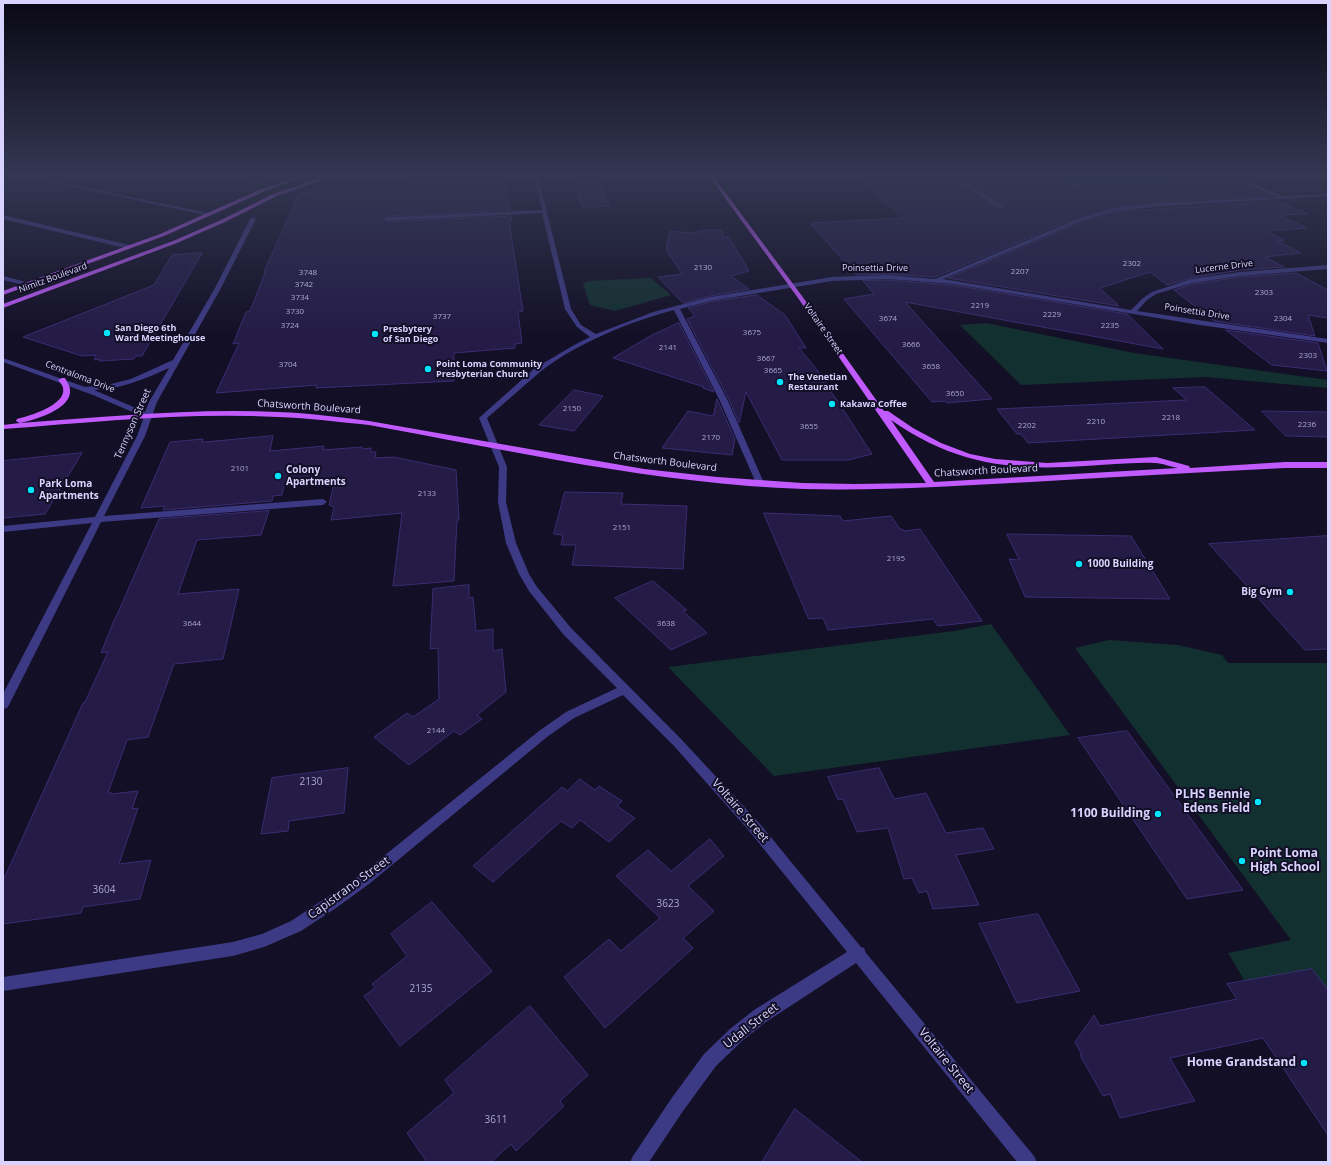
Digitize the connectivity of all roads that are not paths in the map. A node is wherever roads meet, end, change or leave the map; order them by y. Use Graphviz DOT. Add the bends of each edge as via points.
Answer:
graph roads {
  1 [pos="59,230"];
  2 [pos="170,230"];
  3 [pos="202,230"];
  4 [pos="247,230"];
  5 [pos="550,230"];
  6 [pos="751,230"];
  7 [pos="1055,230"];
  8 [pos="129,247"];
  9 [pos="1328,267"];
  10 [pos="3,278"];
  11 [pos="937,280"];
  12 [pos="28,284"];
  13 [pos="791,285"];
  14 [pos="3,293"];
  15 [pos="3,306"];
  16 [pos="676,307"];
  17 [pos="1132,312"];
  18 [pos="596,336"];
  19 [pos="1328,341"];
  20 [pos="3,360"];
  21 [pos="178,360"];
  22 [pos="62,380"];
  23 [pos="81,387"];
  24 [pos="878,408"];
  25 [pos="147,416"];
  26 [pos="3,426"];
  27 [pos="495,446"];
  28 [pos="1328,465"];
  29 [pos="1196,470"];
  30 [pos="760,483"];
  31 [pos="932,485"];
  32 [pos="323,502"];
  33 [pos="99,520"];
  34 [pos="3,530"];
  35 [pos="625,689"];
  36 [pos="3,705"];
  37 [pos="859,953"];
  38 [pos="3,984"];
  39 [pos="639,1162"];
  40 [pos="1028,1162"];
  1 -- 8 [label="street"];
  2 -- 8 [label="main road, Nimitz Boulevard"];
  3 -- 15 [label="main road, Nimitz Boulevard"];
  4 -- 21 [label="street, Tennyson Street"];
  5 -- 18 [label="street" via="568,309 579,326"];
  6 -- 13 [label="main road, Voltaire Street"];
  7 -- 11 [label="street"];
  8 -- 12 [label="main road, Nimitz Boulevard"];
  9 -- 17 [label="street, Lucerne Drive" via="1191,281 1154,293"];
  10 -- 12 [label="street"];
  11 -- 13 [label="street, Poinsettia Drive" via="859,277 832,278"];
  11 -- 17 [label="street, Poinsettia Drive"];
  12 -- 14 [label="main road, Nimitz Boulevard"];
  13 -- 16 [label="street, Poinsettia Drive" via="737,293"];
  13 -- 24 [label="main road, Voltaire Street"];
  16 -- 18 [label="street, Poinsettia Drive" via="634,320"];
  16 -- 30 [label="street" via="724,401"];
  17 -- 19 [label="street, Poinsettia Drive"];
  18 -- 27 [label="street, Poinsettia Drive" via="538,370 483,418"];
  20 -- 22 [label="street, Centraloma Drive"];
  21 -- 23 [label="street" via="130,381"];
  21 -- 25 [label="street, Tennyson Street"];
  22 -- 23 [label="street, Centraloma Drive"];
  22 -- 26 [label="main road" via="68,390 66,396 55,407 31,418"];
  23 -- 25 [label="street, Centraloma Drive"];
  24 -- 29 [label="main road" via="933,442 988,461 1047,466 1156,460"];
  24 -- 31 [label="main road, Voltaire Street"];
  25 -- 26 [label="main road, Chatsworth Boulevard"];
  25 -- 27 [label="main road, Chatsworth Boulevard" via="252,414 329,418 377,424"];
  25 -- 33 [label="street, Tennyson Street" via="142,434"];
  27 -- 30 [label="main road, Chatsworth Boulevard" via="644,472"];
  27 -- 35 [label="street, Voltaire Street" via="503,467 502,502 506,528 524,574 549,610"];
  28 -- 29 [label="main road, Chatsworth Boulevard"];
  29 -- 31 [label="main road, Chatsworth Boulevard"];
  30 -- 31 [label="main road, Chatsworth Boulevard" via="854,487"];
  32 -- 33 [label="street"];
  33 -- 34 [label="street"];
  33 -- 36 [label="street, Tennyson Street"];
  35 -- 37 [label="street, Voltaire Street" via="756,828"];
  35 -- 38 [label="street, Capistrano Street" via="570,715 542,734 364,880 331,903 264,940 233,949"];
  37 -- 39 [label="street, Udall Street" via="760,1016 736,1035 710,1060"];
  37 -- 40 [label="street, Voltaire Street"];
}
